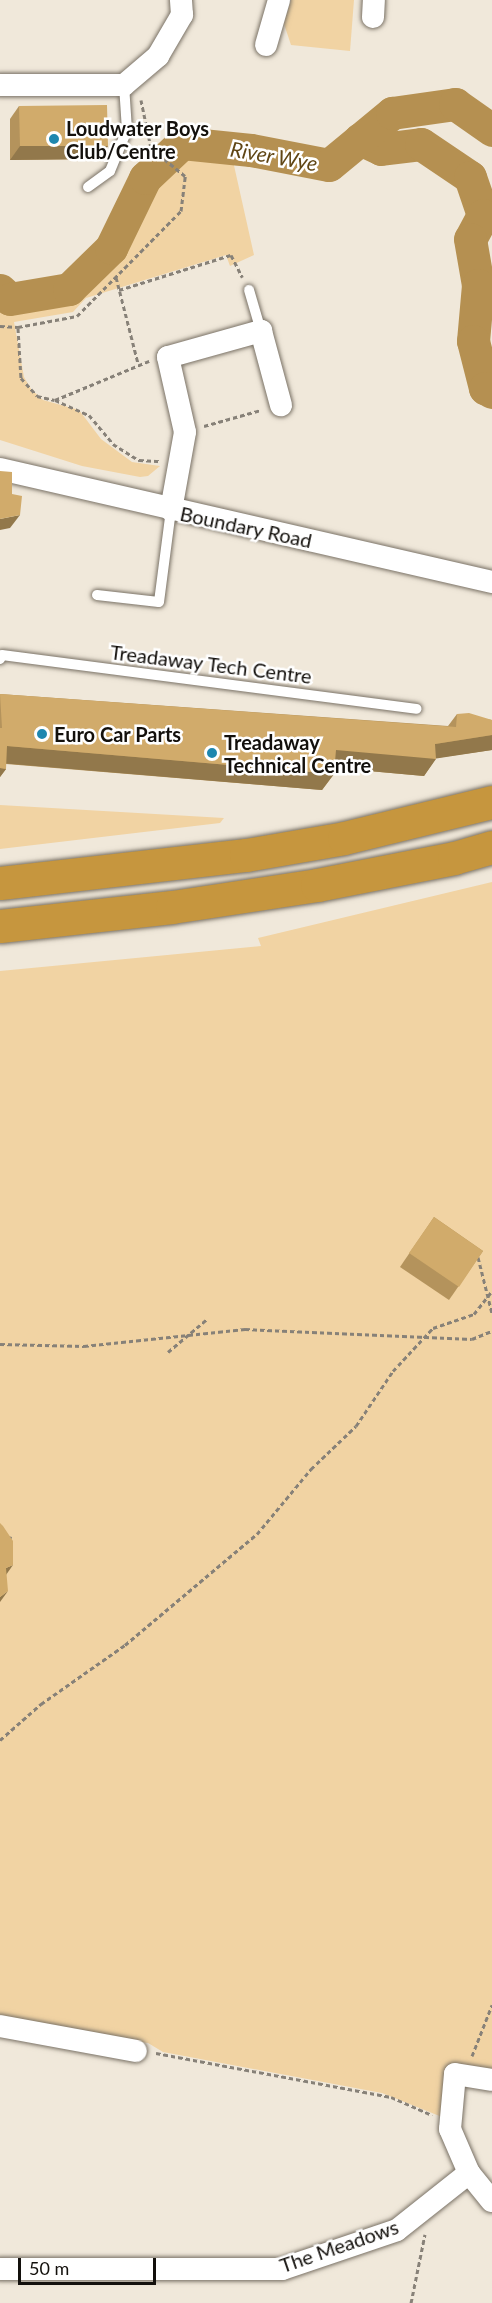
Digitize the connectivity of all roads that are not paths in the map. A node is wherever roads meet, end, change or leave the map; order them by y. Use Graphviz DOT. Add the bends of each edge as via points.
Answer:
graph roads {
  1 [pos="181,0"];
  2 [pos="279,0"];
  3 [pos="266,45"];
  4 [pos="130,80"];
  5 [pos="0,84"];
  6 [pos="88,187"];
  7 [pos="249,290"];
  8 [pos="261,331"];
  9 [pos="281,405"];
  10 [pos="0,469"];
  11 [pos="171,510"];
  12 [pos="492,582"];
  13 [pos="97,595"];
  14 [pos="1,656"];
  15 [pos="416,709"];
  16 [pos="492,802"];
  17 [pos="492,847"];
  18 [pos="0,883"];
  19 [pos="0,926"];
  20 [pos="0,2026"];
  21 [pos="136,2051"];
  22 [pos="492,2080"];
  23 [pos="469,2173"];
  24 [pos="492,2201"];
  25 [pos="0,2269"];
  1 -- 4 [label="street" via="182,15 158,56"];
  2 -- 3 [label="street"];
  4 -- 5 [label="street"];
  4 -- 6 [label="lane" via="127,130 110,171"];
  7 -- 8 [label="lane"];
  8 -- 9 [label="street"];
  8 -- 11 [label="street" via="168,357 185,432 183,462"];
  10 -- 11 [label="street, Boundary Road"];
  11 -- 12 [label="street, Boundary Road"];
  11 -- 13 [label="lane" via="159,602"];
  14 -- 15 [label="lane, Treadaway Tech Centre"];
  16 -- 18 [label="highway" via="344,838 235,856"];
  17 -- 19 [label="highway" via="454,858 206,902"];
  20 -- 21 [label="street"];
  22 -- 23 [label="street" via="455,2074 450,2129"];
  23 -- 24 [label="street"];
  23 -- 25 [label="street, The Meadows" via="425,2219 282,2269"];
}
